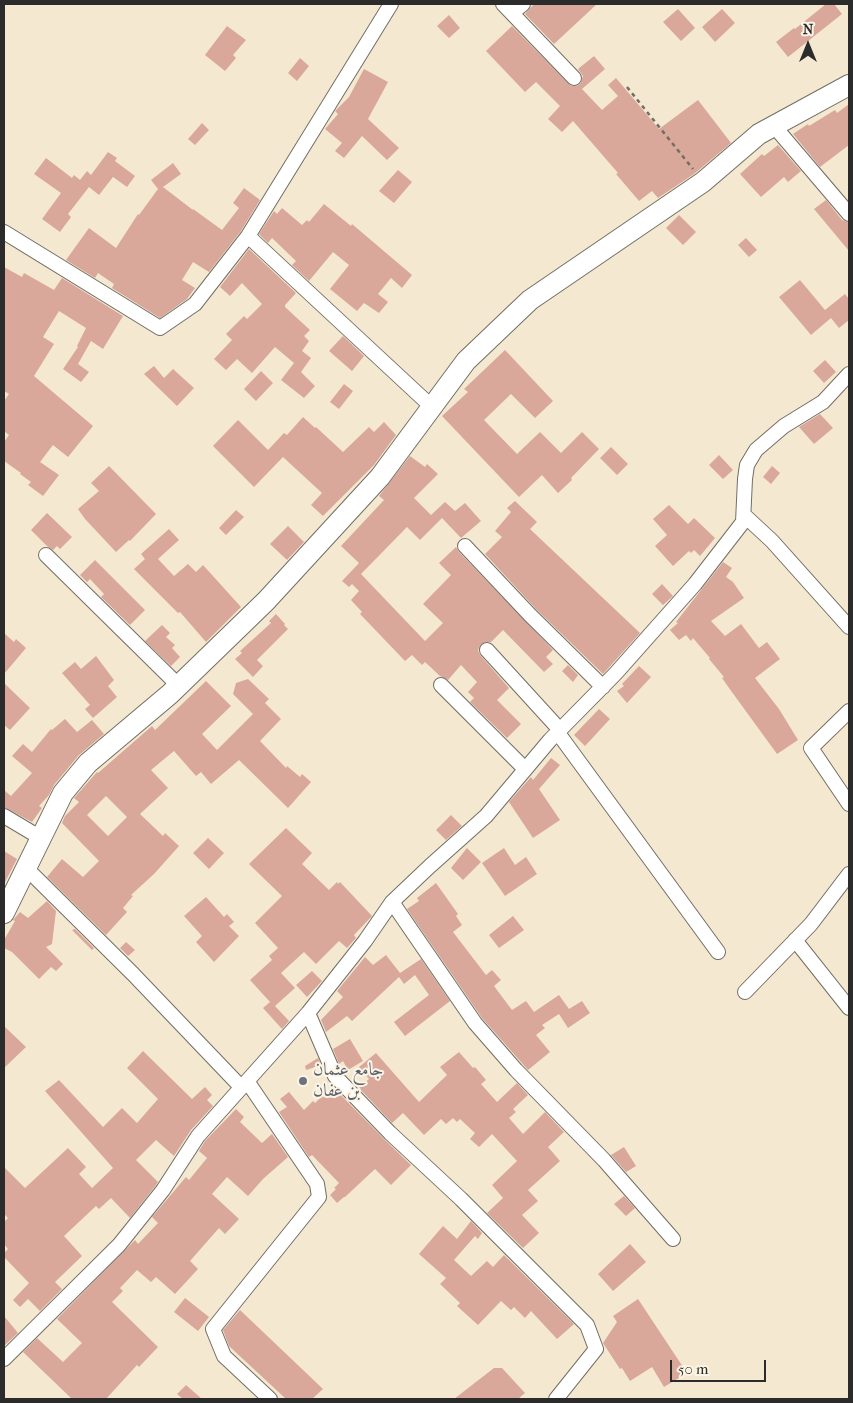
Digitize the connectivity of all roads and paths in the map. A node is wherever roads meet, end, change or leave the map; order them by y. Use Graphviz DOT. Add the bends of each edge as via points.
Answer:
graph roads {
  1 [pos="391,4"];
  2 [pos="523,4"];
  3 [pos="508,8"];
  4 [pos="574,78"];
  5 [pos="849,85"];
  6 [pos="627,87"];
  7 [pos="774,126"];
  8 [pos="703,182"];
  9 [pos="849,214"];
  10 [pos="4,232"];
  11 [pos="248,236"];
  12 [pos="849,374"];
  13 [pos="432,407"];
  14 [pos="744,515"];
  15 [pos="465,546"];
  16 [pos="46,555"];
  17 [pos="849,627"];
  18 [pos="487,650"];
  19 [pos="441,685"];
  20 [pos="179,686"];
  21 [pos="603,687"];
  22 [pos="849,711"];
  23 [pos="559,731"];
  24 [pos="525,769"];
  25 [pos="849,804"];
  26 [pos="4,816"];
  27 [pos="40,838"];
  28 [pos="26,868"];
  29 [pos="849,874"];
  30 [pos="392,902"];
  31 [pos="4,913"];
  32 [pos="795,940"];
  33 [pos="718,952"];
  34 [pos="745,992"];
  35 [pos="849,1008"];
  36 [pos="308,1013"];
  37 [pos="244,1084"];
  38 [pos="673,1239"];
  39 [pos="4,1359"];
  40 [pos="270,1399"];
  41 [pos="556,1399"];
  1 -- 11 [label="street"];
  2 -- 3 [label="street"];
  3 -- 4 [label="street"];
  5 -- 7 [label="street"];
  6 -- 8 [label="path"];
  7 -- 8 [label="street" via="759,134"];
  7 -- 9 [label="street"];
  8 -- 13 [label="street" via="530,300 466,361"];
  10 -- 11 [label="street" via="160,328 195,304"];
  11 -- 13 [label="street"];
  12 -- 14 [label="street" via="823,402 784,426 756,450 747,465"];
  13 -- 20 [label="street" via="380,477 266,601"];
  14 -- 17 [label="street" via="772,540"];
  14 -- 21 [label="street" via="743,522 695,584"];
  15 -- 21 [label="street"];
  16 -- 20 [label="street"];
  18 -- 23 [label="street"];
  19 -- 24 [label="street"];
  20 -- 27 [label="street" via="88,763 63,793"];
  21 -- 23 [label="street"];
  22 -- 25 [label="street" via="812,748"];
  23 -- 24 [label="street"];
  23 -- 33 [label="street"];
  24 -- 30 [label="street" via="486,816"];
  26 -- 27 [label="street"];
  27 -- 28 [label="street"];
  28 -- 31 [label="street"];
  28 -- 37 [label="street"];
  29 -- 32 [label="street"];
  30 -- 36 [label="street"];
  30 -- 38 [label="street" via="475,1023 604,1160"];
  32 -- 34 [label="street"];
  32 -- 35 [label="street"];
  36 -- 37 [label="street"];
  36 -- 41 [label="street" via="335,1076 587,1325 596,1349"];
  37 -- 39 [label="street" via="198,1136 163,1190 119,1245"];
  37 -- 40 [label="street" via="317,1184 319,1197 213,1329 224,1356"];
}
